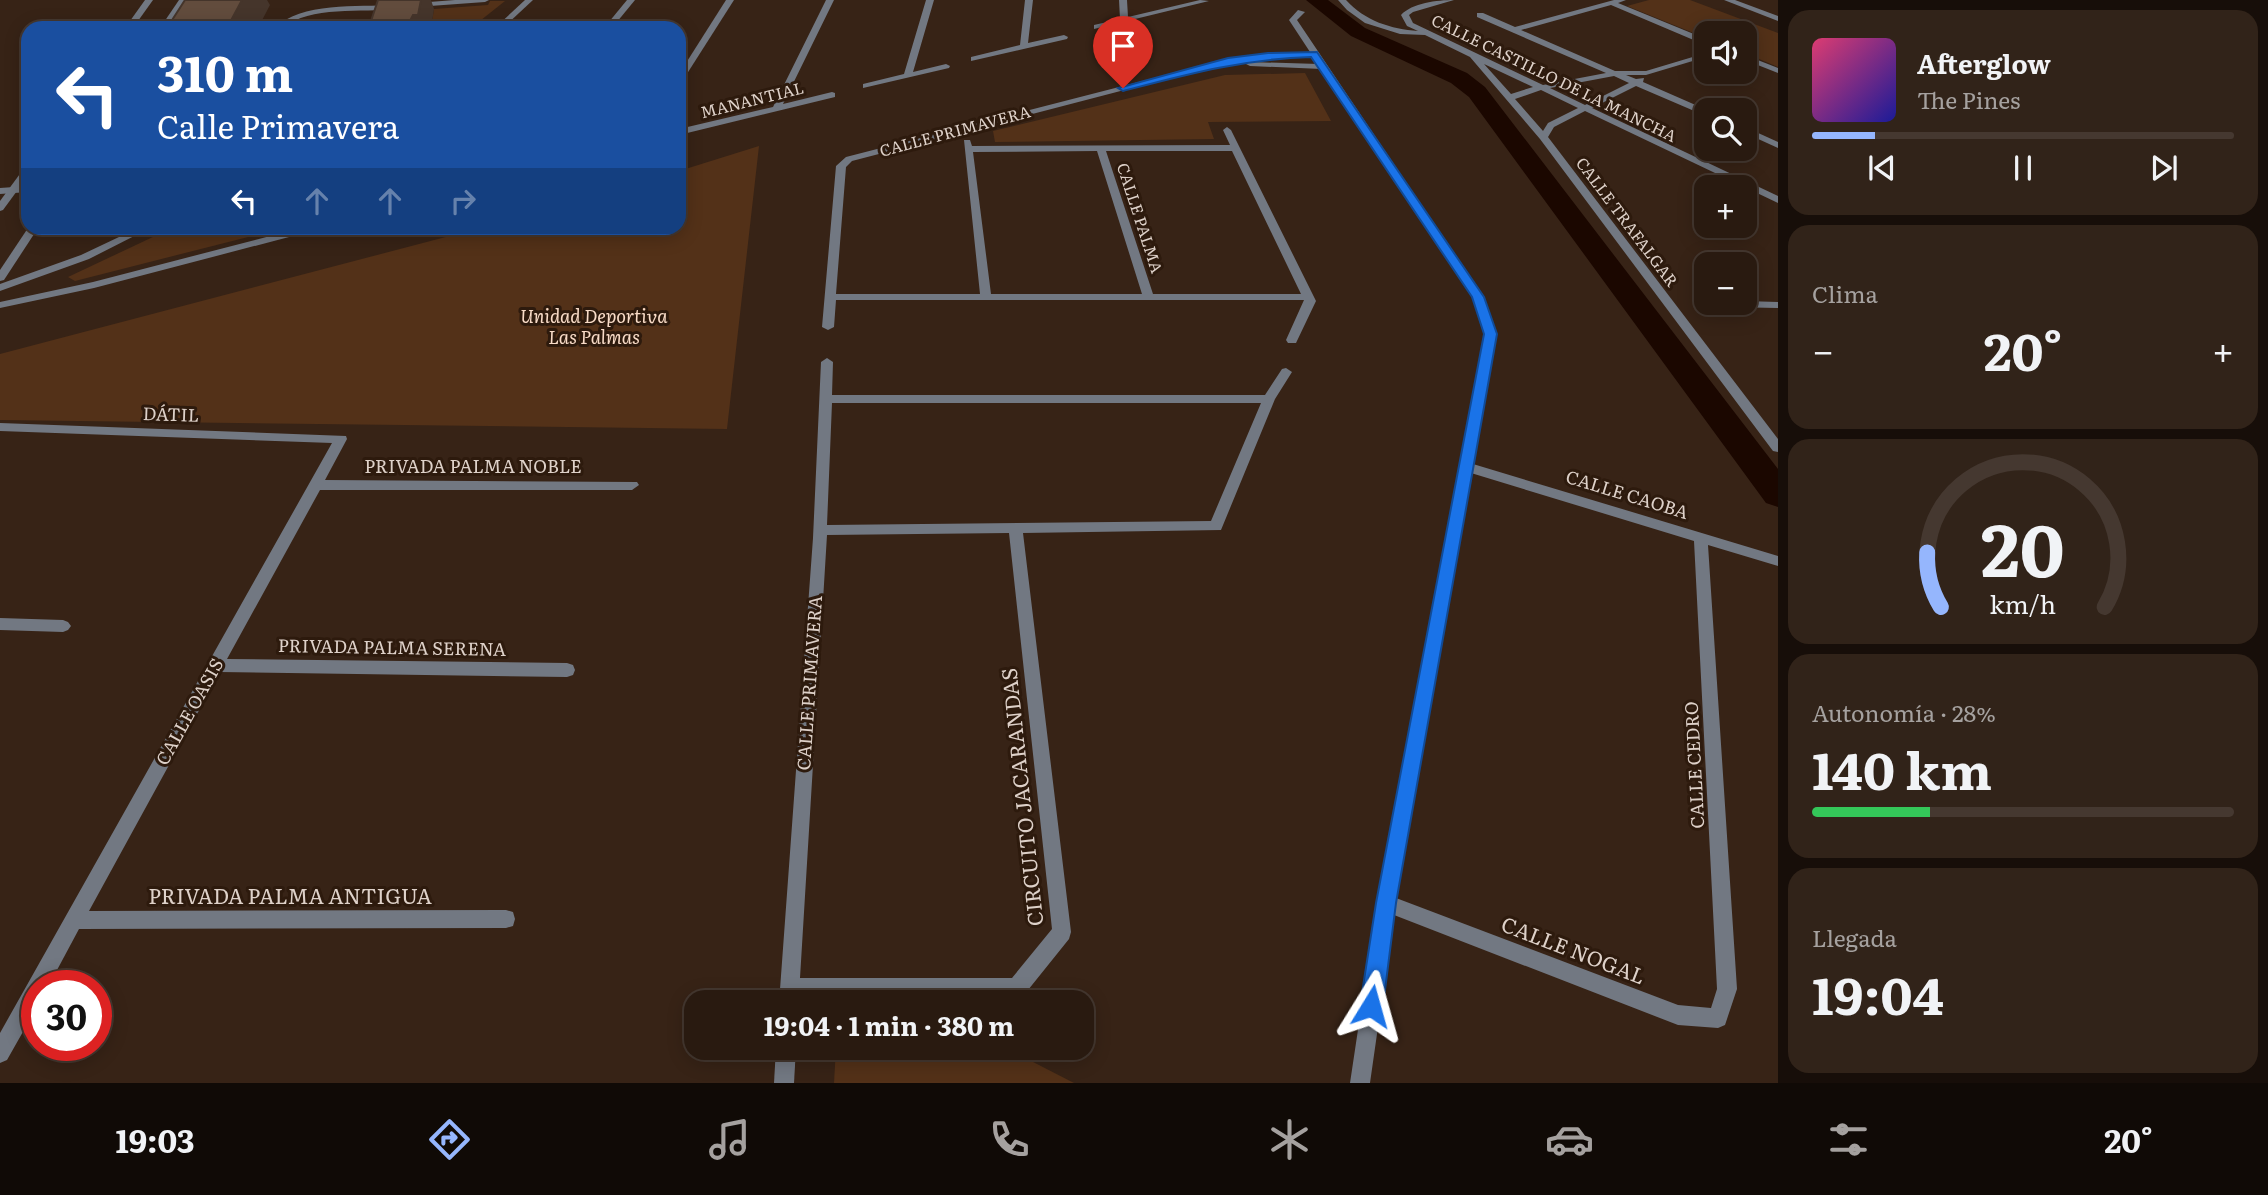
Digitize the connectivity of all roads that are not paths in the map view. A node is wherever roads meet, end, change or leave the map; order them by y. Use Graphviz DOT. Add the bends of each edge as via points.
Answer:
graph roads {
  1 [pos="149,0"];
  2 [pos="183,0"];
  3 [pos="485,0"];
  4 [pos="528,0"];
  5 [pos="631,0"];
  6 [pos="730,0"];
  7 [pos="830,0"];
  8 [pos="930,0"];
  9 [pos="1029,0"];
  10 [pos="1123,0"];
  11 [pos="1342,0"];
  12 [pos="1450,0"];
  13 [pos="1622,0"];
  14 [pos="1728,0"];
  15 [pos="1205,1"];
  16 [pos="1611,3"];
  17 [pos="1301,12"];
  18 [pos="1480,15"];
  19 [pos="1778,19"];
  20 [pos="1124,20"];
  21 [pos="134,21"];
  22 [pos="169,21"];
  23 [pos="285,21"];
  24 [pos="506,21"];
  25 [pos="614,21"];
  26 [pos="1097,27"];
  27 [pos="1513,30"];
  28 [pos="1431,35"];
  29 [pos="1064,37"];
  30 [pos="1694,37"];
  31 [pos="1024,46"];
  32 [pos="1314,54"];
  33 [pos="1472,54"];
  34 [pos="974,59"];
  35 [pos="1694,59"];
  36 [pos="1228,61"];
  37 [pos="1757,62"];
  38 [pos="946,66"];
  39 [pos="1323,67"];
  40 [pos="686,69"];
  41 [pos="1778,71"];
  42 [pos="1616,73"];
  43 [pos="1646,73"];
  44 [pos="908,75"];
  45 [pos="1638,83"];
  46 [pos="866,86"];
  47 [pos="1543,89"];
  48 [pos="832,95"];
  49 [pos="1509,98"];
  50 [pos="777,108"];
  51 [pos="1694,108"];
  52 [pos="1586,110"];
  53 [pos="966,128"];
  54 [pos="686,130"];
  55 [pos="1227,130"];
  56 [pos="1778,135"];
  57 [pos="1757,136"];
  58 [pos="1543,137"];
  59 [pos="1766,140"];
  60 [pos="1778,145"];
  61 [pos="968,149"];
  62 [pos="1101,149"];
  63 [pos="1236,149"];
  64 [pos="21,179"];
  65 [pos="21,189"];
  66 [pos="13,190"];
  67 [pos="0,191"];
  68 [pos="1778,200"];
  69 [pos="0,208"];
  70 [pos="28,235"];
  71 [pos="131,235"];
  72 [pos="281,235"];
  73 [pos="0,278"];
  74 [pos="0,288"];
  75 [pos="829,297"];
  76 [pos="986,297"];
  77 [pos="1149,297"];
  78 [pos="1307,297"];
  79 [pos="1757,304"];
  80 [pos="1778,304"];
  81 [pos="0,305"];
  82 [pos="828,327"];
  83 [pos="1292,340"];
  84 [pos="827,362"];
  85 [pos="1286,372"];
  86 [pos="825,399"];
  87 [pos="1269,399"];
  88 [pos="0,427"];
  89 [pos="341,439"];
  90 [pos="1778,447"];
  91 [pos="1465,466"];
  92 [pos="315,485"];
  93 [pos="632,485"];
  94 [pos="1015,528"];
  95 [pos="820,530"];
  96 [pos="1701,538"];
  97 [pos="1778,561"];
  98 [pos="0,624"];
  99 [pos="63,626"];
  100 [pos="217,665"];
  101 [pos="568,670"];
  102 [pos="1386,903"];
  103 [pos="506,919"];
  104 [pos="74,920"];
  105 [pos="46,970"];
  106 [pos="1727,989"];
  107 [pos="790,990"];
  108 [pos="960,990"];
  109 [pos="21,1015"];
  110 [pos="0,1053"];
  111 [pos="785,1060"];
  112 [pos="784,1083"];
  113 [pos="1360,1083"];
  1 -- 21 [label="street"];
  2 -- 22 [label="street"];
  3 -- 23 [label="street" via="309,14"];
  4 -- 24 [label="street"];
  5 -- 25 [label="street"];
  6 -- 40 [label="street"];
  7 -- 50 [label="street"];
  8 -- 44 [label="street"];
  9 -- 31 [label="street"];
  10 -- 20 [label="street"];
  11 -- 28 [label="street" via="1373,24"];
  12 -- 28 [label="street, CALLE CASTILLO DE LA MANCHA" via="1405,15 1410,24"];
  13 -- 16 [label="street"];
  14 -- 19 [label="street"];
  15 -- 20 [label="street"];
  16 -- 27 [label="street"];
  16 -- 30 [label="street"];
  17 -- 32 [label="street" via="1293,20"];
  18 -- 27 [label="street"];
  20 -- 26 [label="street"];
  27 -- 42 [label="street"];
  28 -- 33 [label="street, CALLE CASTILLO DE LA MANCHA"];
  29 -- 31 [label="street"];
  31 -- 34 [label="street"];
  32 -- 36 [label="street, CALLE PRIMAVERA"];
  32 -- 39 [label="street"];
  33 -- 47 [label="street, CALLE CASTILLO DE LA MANCHA"];
  33 -- 49 [label="street, CALLE TRAFALGAR"];
  35 -- 43 [label="street"];
  36 -- 39 [label="street, CALLE PRIMAVERA"];
  36 -- 53 [label="street, CALLE PRIMAVERA"];
  37 -- 41 [label="street"];
  38 -- 44 [label="street"];
  39 -- 91 [label="street" via="1478,297 1490,334"];
  42 -- 43 [label="street"];
  42 -- 45 [label="street"];
  42 -- 47 [label="street"];
  43 -- 45 [label="street"];
  44 -- 46 [label="street"];
  45 -- 51 [label="street"];
  45 -- 52 [label="street"];
  47 -- 49 [label="street"];
  47 -- 52 [label="street, CALLE CASTILLO DE LA MANCHA"];
  48 -- 50 [label="street, MANANTIAL"];
  49 -- 58 [label="street, CALLE TRAFALGAR"];
  50 -- 54 [label="street, MANANTIAL"];
  52 -- 58 [label="street" via="1551,125"];
  52 -- 68 [label="street, CALLE CASTILLO DE LA MANCHA"];
  53 -- 61 [label="street"];
  53 -- 75 [label="street, CALLE PRIMAVERA" via="849,159 841,166"];
  55 -- 63 [label="street"];
  56 -- 59 [label="street"];
  57 -- 59 [label="street"];
  58 -- 90 [label="street, CALLE TRAFALGAR"];
  59 -- 60 [label="street"];
  61 -- 62 [label="street"];
  61 -- 76 [label="street"];
  62 -- 63 [label="street"];
  62 -- 77 [label="street, CALLE PALMA"];
  63 -- 78 [label="street"];
  64 -- 66 [label="street"];
  65 -- 66 [label="street"];
  66 -- 67 [label="street"];
  66 -- 69 [label="street"];
  70 -- 73 [label="street"];
  71 -- 74 [label="street"];
  72 -- 81 [label="street"];
  75 -- 76 [label="street"];
  75 -- 82 [label="street, CALLE PRIMAVERA"];
  76 -- 77 [label="street"];
  77 -- 78 [label="street"];
  78 -- 83 [label="street" via="1310,302"];
  79 -- 80 [label="street"];
  84 -- 86 [label="street, CALLE PRIMAVERA"];
  85 -- 87 [label="street"];
  86 -- 87 [label="street"];
  86 -- 95 [label="street, CALLE PRIMAVERA"];
  87 -- 94 [label="street" via="1216,526"];
  88 -- 89 [label="street, DÁTIL"];
  89 -- 92 [label="street, CALLE OASIS"];
  91 -- 96 [label="street, CALLE CAOBA"];
  91 -- 102 [label="street"];
  92 -- 93 [label="street, PRIVADA PALMA NOBLE"];
  92 -- 100 [label="street, CALLE OASIS"];
  94 -- 95 [label="street"];
  94 -- 108 [label="street, CIRCUITO JACARANDAS" via="1062,932 1017,988"];
  95 -- 107 [label="street, CALLE PRIMAVERA"];
  96 -- 97 [label="street, CALLE CAOBA"];
  96 -- 106 [label="street, CALLE CEDRO"];
  98 -- 99 [label="street"];
  100 -- 101 [label="street, PRIVADA PALMA SERENA"];
  100 -- 104 [label="street, CALLE OASIS"];
  102 -- 106 [label="street, CALLE NOGAL" via="1678,1015 1718,1018"];
  102 -- 113 [label="street"];
  103 -- 104 [label="street, PRIVADA PALMA ANTIGUA"];
  104 -- 105 [label="street, CALLE OASIS"];
  109 -- 110 [label="street, CALLE OASIS"];
  111 -- 112 [label="street"];
}
